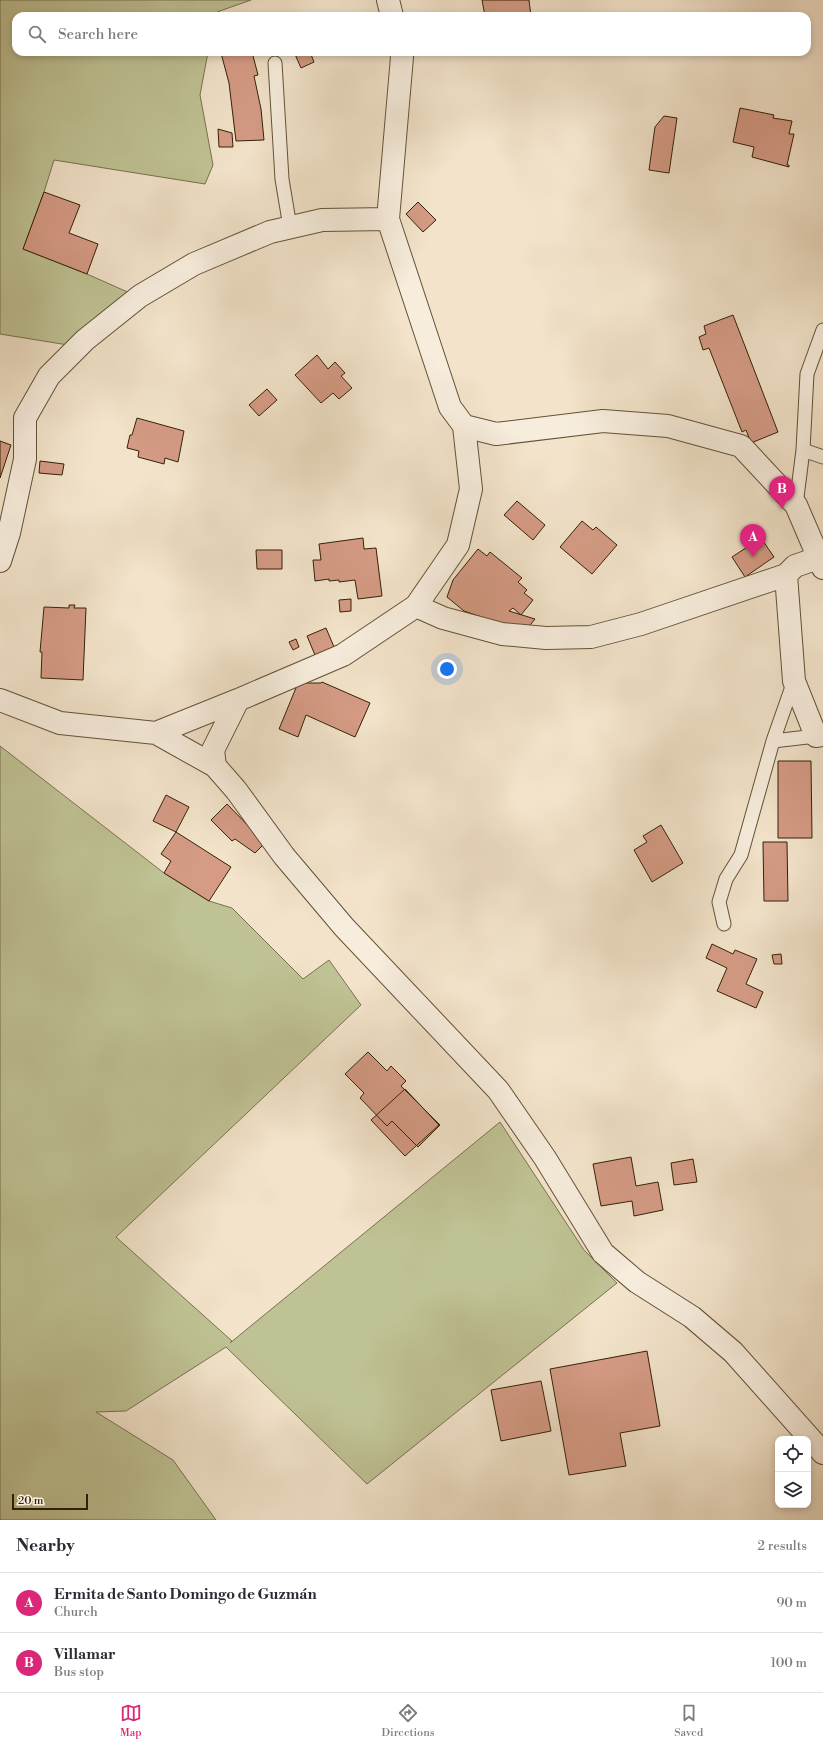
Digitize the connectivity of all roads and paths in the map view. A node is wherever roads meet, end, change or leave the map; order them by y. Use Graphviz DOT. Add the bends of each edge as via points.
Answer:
graph roads {
  1 [pos="388,0"];
  2 [pos="391,12"];
  3 [pos="402,56"];
  4 [pos="275,63"];
  5 [pos="388,219"];
  6 [pos="290,227"];
  7 [pos="823,330"];
  8 [pos="464,426"];
  9 [pos="803,450"];
  10 [pos="823,457"];
  11 [pos="796,505"];
  12 [pos="0,561"];
  13 [pos="820,563"];
  14 [pos="786,575"];
  15 [pos="416,606"];
  16 [pos="794,681"];
  17 [pos="0,700"];
  18 [pos="238,700"];
  19 [pos="156,733"];
  20 [pos="819,735"];
  21 [pos="773,742"];
  22 [pos="215,766"];
  23 [pos="724,924"];
  24 [pos="823,1454"];
  1 -- 2 [label="street"];
  3 -- 5 [label="street"];
  4 -- 6 [label="lane" via="282,178"];
  5 -- 6 [label="street" via="322,220"];
  5 -- 8 [label="street" via="450,407"];
  6 -- 12 [label="street" via="270,232 194,264 140,296 85,340 49,376 25,418 25,459 9,533"];
  7 -- 9 [label="lane" via="806,374"];
  8 -- 11 [label="street" via="496,434 603,421 668,426 741,446"];
  8 -- 15 [label="street" via="471,490 458,545"];
  9 -- 10 [label="lane"];
  9 -- 11 [label="lane"];
  11 -- 13 [label="street"];
  13 -- 14 [label="street" via="795,566"];
  14 -- 15 [label="street" via="642,624 591,637 546,638 502,634 443,618"];
  14 -- 16 [label="street"];
  15 -- 18 [label="street" via="342,655"];
  16 -- 20 [label="street"];
  16 -- 21 [label="lane"];
  17 -- 19 [label="street" via="60,723"];
  18 -- 19 [label="street"];
  18 -- 22 [label="street" via="213,750"];
  19 -- 22 [label="street"];
  20 -- 21 [label="lane"];
  21 -- 23 [label="lane" via="741,855 726,879 718,902"];
  22 -- 24 [label="street" via="236,790 284,856 344,927 498,1090 545,1158 603,1253 637,1282 692,1317 733,1352"];
}
